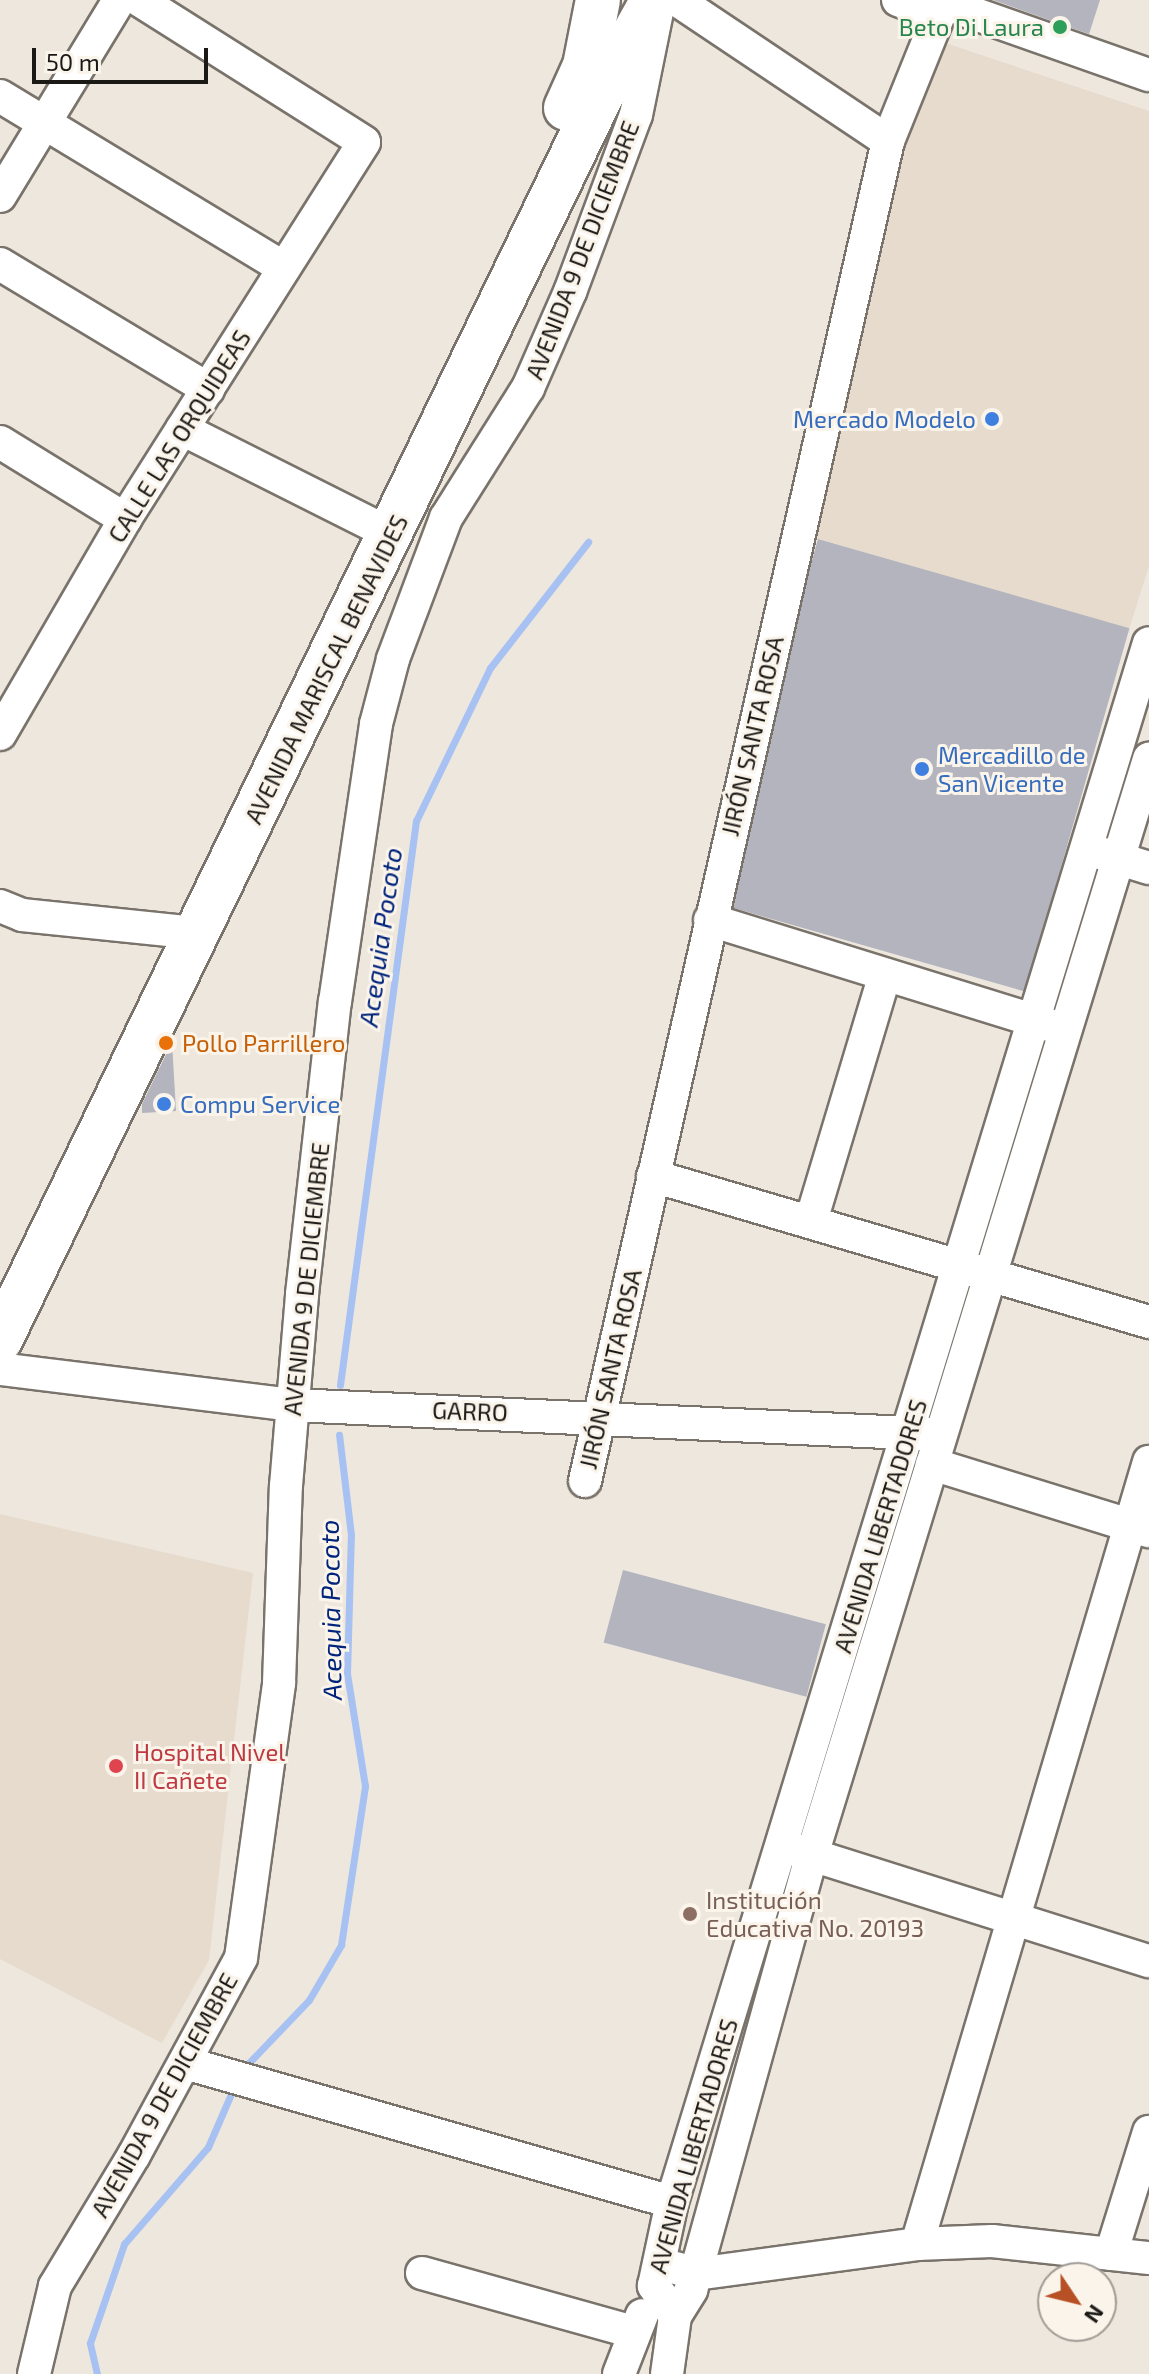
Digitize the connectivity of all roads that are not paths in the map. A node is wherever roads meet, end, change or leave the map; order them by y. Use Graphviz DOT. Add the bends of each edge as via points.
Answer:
graph roads {
  1 [pos="119,0"];
  2 [pos="139,0"];
  3 [pos="598,0"];
  4 [pos="653,0"];
  5 [pos="660,0"];
  6 [pos="677,0"];
  7 [pos="898,0"];
  8 [pos="942,6"];
  9 [pos="1149,75"];
  10 [pos="0,96"];
  11 [pos="44,123"];
  12 [pos="888,141"];
  13 [pos="0,196"];
  14 [pos="0,264"];
  15 [pos="284,268"];
  16 [pos="208,389"];
  17 [pos="182,429"];
  18 [pos="0,442"];
  19 [pos="125,519"];
  20 [pos="379,529"];
  21 [pos="1149,643"];
  22 [pos="10,689"];
  23 [pos="0,734"];
  24 [pos="1149,759"];
  25 [pos="1086,849"];
  26 [pos="1118,859"];
  27 [pos="1149,868"];
  28 [pos="0,906"];
  29 [pos="710,920"];
  30 [pos="181,931"];
  31 [pos="885,975"];
  32 [pos="1034,1021"];
  33 [pos="1065,1031"];
  34 [pos="653,1176"];
  35 [pos="811,1221"];
  36 [pos="959,1267"];
  37 [pos="991,1274"];
  38 [pos="0,1275"];
  39 [pos="1149,1322"];
  40 [pos="0,1340"];
  41 [pos="0,1369"];
  42 [pos="292,1405"];
  43 [pos="600,1415"];
  44 [pos="909,1429"];
  45 [pos="936,1450"];
  46 [pos="1149,1462"];
  47 [pos="585,1481"];
  48 [pos="1140,1528"];
  49 [pos="797,1850"];
  50 [pos="1013,1919"];
  51 [pos="1149,1961"];
  52 [pos="185,2063"];
  53 [pos="1149,2132"];
  54 [pos="672,2202"];
  55 [pos="917,2244"];
  56 [pos="1111,2254"];
  57 [pos="1149,2258"];
  58 [pos="422,2273"];
  59 [pos="655,2274"];
  60 [pos="696,2274"];
  61 [pos="675,2316"];
  62 [pos="634,2332"];
  63 [pos="34,2374"];
  64 [pos="619,2374"];
  65 [pos="667,2374"];
  1 -- 11 [label="street"];
  2 -- 15 [label="street, CALLE LAS ORQUIDEAS" via="364,142"];
  3 -- 20 [label="highway, AVENIDA MARISCAL BENAVIDES" via="585,66"];
  4 -- 20 [label="highway, AVENIDA MARISCAL BENAVIDES"];
  5 -- 42 [label="street, AVENIDA 9 DE DICIEMBRE" via="636,115 549,344 502,433 446,518 393,659 369,766 339,972"];
  6 -- 12 [label="street"];
  7 -- 8 [label="street"];
  8 -- 9 [label="street"];
  8 -- 12 [label="street, JIRÓN SANTA ROSA"];
  10 -- 11 [label="street"];
  11 -- 13 [label="street"];
  11 -- 15 [label="street"];
  12 -- 29 [label="street, JIRÓN SANTA ROSA"];
  14 -- 16 [label="street"];
  15 -- 16 [label="street, CALLE LAS ORQUIDEAS"];
  16 -- 17 [label="street, CALLE LAS ORQUIDEAS"];
  17 -- 19 [label="street, CALLE LAS ORQUIDEAS"];
  17 -- 20 [label="street"];
  18 -- 19 [label="street"];
  19 -- 22 [label="street, CALLE LAS ORQUIDEAS"];
  20 -- 30 [label="highway, AVENIDA MARISCAL BENAVIDES"];
  21 -- 25 [label="street, AVENIDA LIBERTADORES"];
  22 -- 23 [label="street, CALLE LAS ORQUIDEAS"];
  24 -- 26 [label="street, AVENIDA LIBERTADORES"];
  25 -- 26 [label="street"];
  25 -- 32 [label="street, AVENIDA LIBERTADORES"];
  26 -- 27 [label="street"];
  26 -- 33 [label="street, AVENIDA LIBERTADORES"];
  28 -- 30 [label="street" via="22,915"];
  29 -- 31 [label="street"];
  29 -- 34 [label="street, JIRÓN SANTA ROSA"];
  30 -- 38 [label="highway, AVENIDA MARISCAL BENAVIDES"];
  30 -- 40 [label="highway, AVENIDA MARISCAL BENAVIDES"];
  31 -- 32 [label="street"];
  31 -- 35 [label="street"];
  32 -- 33 [label="street"];
  32 -- 36 [label="street, AVENIDA LIBERTADORES"];
  33 -- 37 [label="street, AVENIDA LIBERTADORES"];
  34 -- 35 [label="street"];
  34 -- 43 [label="street, JIRÓN SANTA ROSA"];
  35 -- 36 [label="street"];
  36 -- 37 [label="street"];
  36 -- 44 [label="street, AVENIDA LIBERTADORES"];
  37 -- 39 [label="street"];
  37 -- 45 [label="street, AVENIDA LIBERTADORES"];
  41 -- 42 [label="street, GARRO"];
  42 -- 43 [label="street, GARRO"];
  42 -- 52 [label="street, AVENIDA 9 DE DICIEMBRE" via="279,1683 241,1958"];
  43 -- 44 [label="street, GARRO"];
  43 -- 47 [label="street, JIRÓN SANTA ROSA"];
  44 -- 45 [label="street, GARRO"];
  44 -- 49 [label="street, AVENIDA LIBERTADORES"];
  45 -- 48 [label="street, GARRO"];
  45 -- 49 [label="street, AVENIDA LIBERTADORES"];
  46 -- 48 [label="street"];
  48 -- 50 [label="street"];
  49 -- 50 [label="street"];
  49 -- 54 [label="street, AVENIDA LIBERTADORES"];
  49 -- 60 [label="street, AVENIDA LIBERTADORES"];
  50 -- 51 [label="street"];
  50 -- 55 [label="street"];
  52 -- 54 [label="street"];
  52 -- 63 [label="street, AVENIDA 9 DE DICIEMBRE" via="55,2286"];
  53 -- 56 [label="street"];
  54 -- 59 [label="street, AVENIDA LIBERTADORES"];
  55 -- 56 [label="street" via="992,2241"];
  55 -- 60 [label="street"];
  56 -- 57 [label="street"];
  58 -- 62 [label="street"];
  59 -- 60 [label="street"];
  59 -- 61 [label="street, AVENIDA LIBERTADORES"];
  59 -- 62 [label="street"];
  60 -- 61 [label="street, AVENIDA LIBERTADORES"];
  61 -- 65 [label="street"];
  62 -- 64 [label="street"];
}
